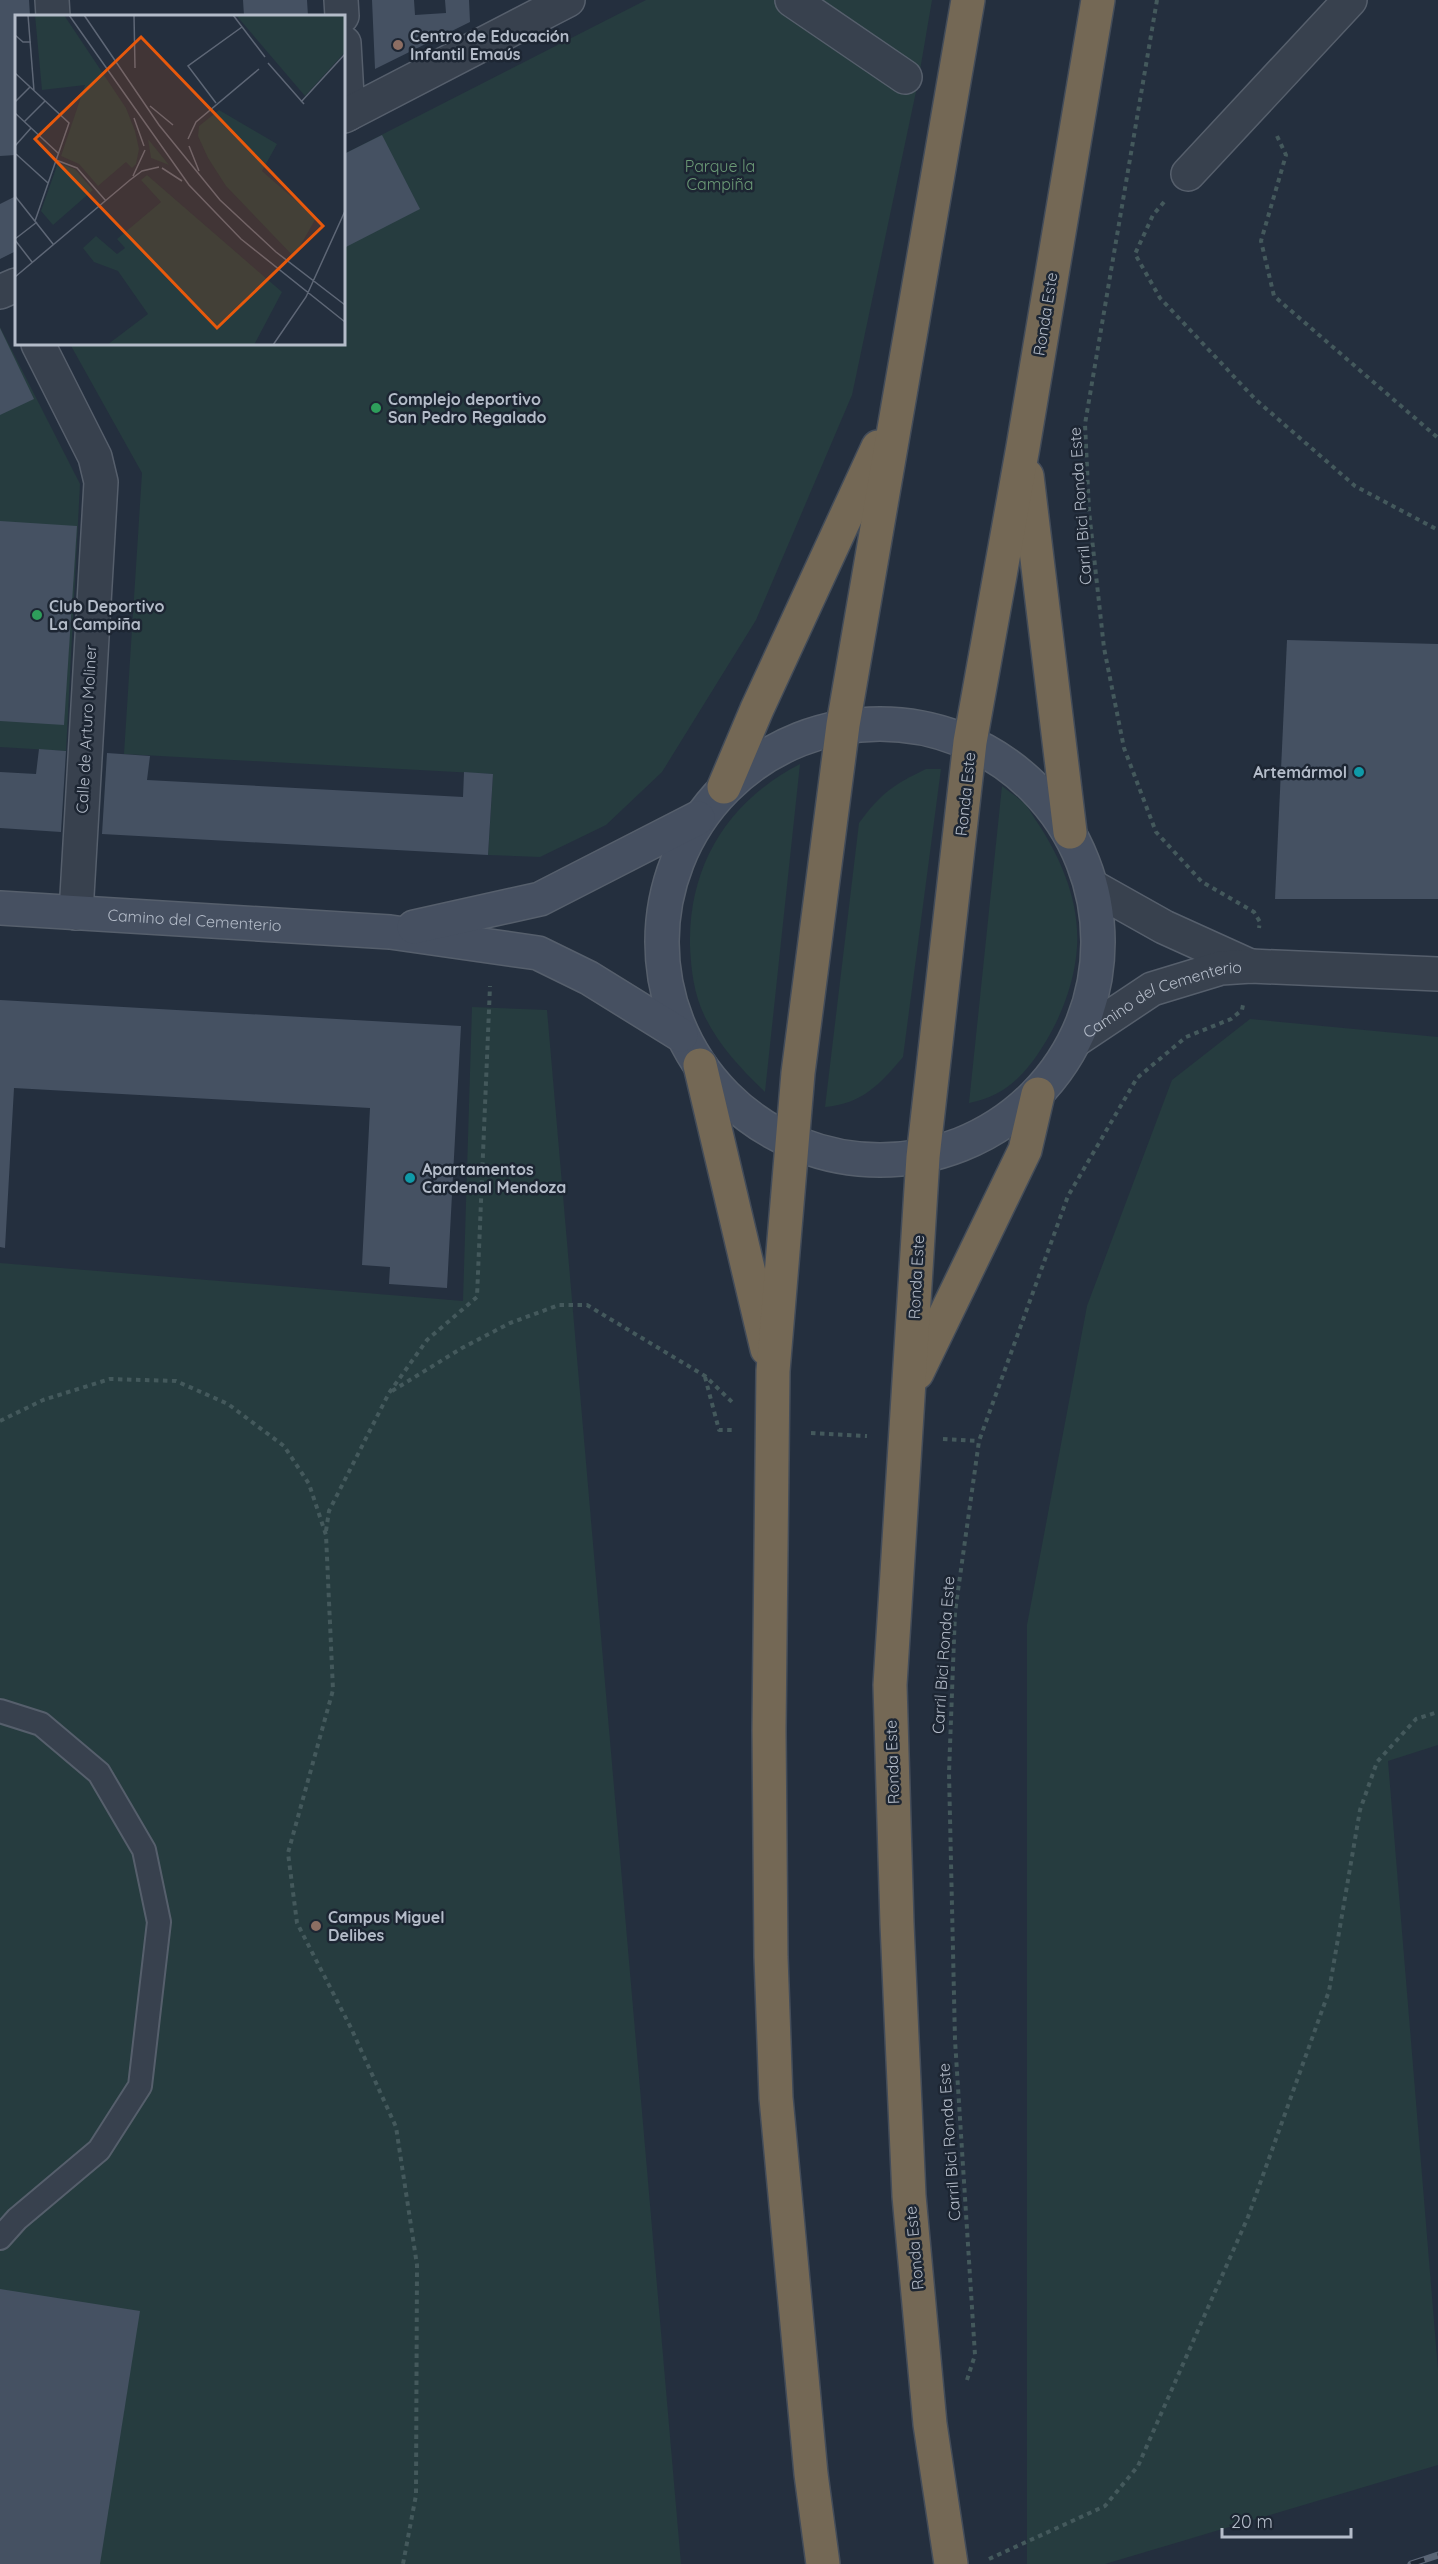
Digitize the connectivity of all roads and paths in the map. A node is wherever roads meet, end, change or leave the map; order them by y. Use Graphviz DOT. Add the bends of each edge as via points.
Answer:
graph roads {
  1 [pos="341,0"];
  2 [pos="568,0"];
  3 [pos="792,0"];
  4 [pos="968,0"];
  5 [pos="1098,0"];
  6 [pos="1157,0"];
  7 [pos="1350,0"];
  8 [pos="342,15"];
  9 [pos="905,77"];
  10 [pos="345,79"];
  11 [pos="1260,97"];
  12 [pos="346,115"];
  13 [pos="1188,174"];
  14 [pos="39,345"];
  15 [pos="897,408"];
  16 [pos="1438,438"];
  17 [pos="1023,447"];
  18 [pos="1438,530"];
  19 [pos="843,725"];
  20 [pos="970,742"];
  21 [pos="724,787"];
  22 [pos="698,818"];
  23 [pos="1070,832"];
  24 [pos="1091,886"];
  25 [pos="0,908"];
  26 [pos="76,913"];
  27 [pos="1260,922"];
  28 [pos="390,932"];
  29 [pos="1251,966"];
  30 [pos="1438,974"];
  31 [pos="491,978"];
  32 [pos="1242,1010"];
  33 [pos="681,1035"];
  34 [pos="1077,1039"];
  35 [pos="700,1065"];
  36 [pos="1038,1094"];
  37 [pos="794,1143"];
  38 [pos="923,1157"];
  39 [pos="773,1371"];
  40 [pos="705,1376"];
  41 [pos="910,1388"];
  42 [pos="389,1392"];
  43 [pos="732,1402"];
  44 [pos="0,1421"];
  45 [pos="772,1432"];
  46 [pos="905,1438"];
  47 [pos="979,1441"];
  48 [pos="326,1535"];
  49 [pos="0,1711"];
  50 [pos="1438,1712"];
  51 [pos="0,2238"];
  52 [pos="966,2383"];
  53 [pos="985,2560"];
  54 [pos="403,2564"];
  55 [pos="823,2564"];
  56 [pos="951,2564"];
  1 -- 8 [label="street"];
  2 -- 12 [label="street"];
  3 -- 9 [label="street"];
  4 -- 15 [label="highway"];
  5 -- 17 [label="highway, Ronda Este"];
  6 -- 27 [label="path, Carril Bici Ronda Este" via="1085,424 1101,625 1124,748 1156,832 1202,882 1254,912"];
  7 -- 11 [label="street"];
  10 -- 12 [label="street"];
  11 -- 13 [label="street"];
  11 -- 16 [label="path" via="1286,155 1261,241 1274,296"];
  13 -- 18 [label="path" via="1153,215 1135,254 1160,298 1255,399 1355,486"];
  14 -- 26 [label="street, Calle de Arturo Moliner" via="95,457 101,482"];
  15 -- 19 [label="highway"];
  15 -- 21 [label="highway"];
  17 -- 20 [label="highway, Ronda Este"];
  17 -- 23 [label="highway"];
  19 -- 20 [label="main road" via="908,724"];
  19 -- 21 [label="main road" via="778,747"];
  19 -- 37 [label="highway" via="798,1073"];
  20 -- 23 [label="main road" via="1027,779"];
  20 -- 38 [label="highway, Ronda Este"];
  21 -- 22 [label="main road"];
  22 -- 28 [label="main road, Camino del Cementerio" via="540,898"];
  22 -- 33 [label="main road" via="671,872 660,931 666,992"];
  23 -- 24 [label="main road"];
  24 -- 29 [label="street, Camino del Cementerio" via="1164,927"];
  24 -- 34 [label="main road" via="1098,924 1098,964 1091,1003"];
  25 -- 26 [label="main road, Camino del Cementerio"];
  26 -- 28 [label="main road, Camino del Cementerio"];
  28 -- 33 [label="main road, Camino del Cementerio" via="538,953 589,978"];
  29 -- 30 [label="street, Camino del Cementerio"];
  29 -- 34 [label="street, Camino del Cementerio" via="1221,969 1152,989"];
  31 -- 42 [label="path" via="477,1297 427,1340"];
  32 -- 47 [label="path, Carril Bici Ronda Este" via="1231,1019 1186,1037 1137,1078 1068,1196"];
  33 -- 35 [label="main road"];
  34 -- 36 [label="main road"];
  35 -- 37 [label="main road" via="733,1104"];
  35 -- 39 [label="highway"];
  36 -- 38 [label="main road" via="985,1134"];
  36 -- 41 [label="highway" via="1025,1150"];
  37 -- 38 [label="main road" via="857,1160"];
  37 -- 39 [label="highway"];
  38 -- 41 [label="highway, Ronda Este"];
  39 -- 45 [label="highway"];
  40 -- 42 [label="path" via="587,1305 560,1305 510,1323"];
  40 -- 43 [label="path"];
  40 -- 45 [label="path" via="718,1430"];
  41 -- 46 [label="highway, Ronda Este"];
  42 -- 48 [label="path" via="329,1511"];
  44 -- 48 [label="path" via="43,1400 110,1378 176,1381 228,1404 284,1446 309,1484"];
  45 -- 46 [label="path"];
  45 -- 55 [label="highway" via="769,1742 775,2074 811,2474"];
  46 -- 47 [label="path"];
  46 -- 56 [label="highway, Ronda Este" via="891,1697 897,1924 909,2196 930,2424"];
  47 -- 52 [label="path, Carril Bici Ronda Este" via="955,1612 949,1773 955,2040 975,2355"];
  48 -- 54 [label="path" via="333,1690 288,1853 297,1923 396,2127 417,2265 416,2495"];
  49 -- 51 [label="lane" via="41,1724 99,1773 144,1850 159,1922 140,2086 99,2150"];
  50 -- 53 [label="path" via="1416,1719 1377,1762 1360,1810 1329,1991 1248,2217 1138,2466 1105,2506"];
}
